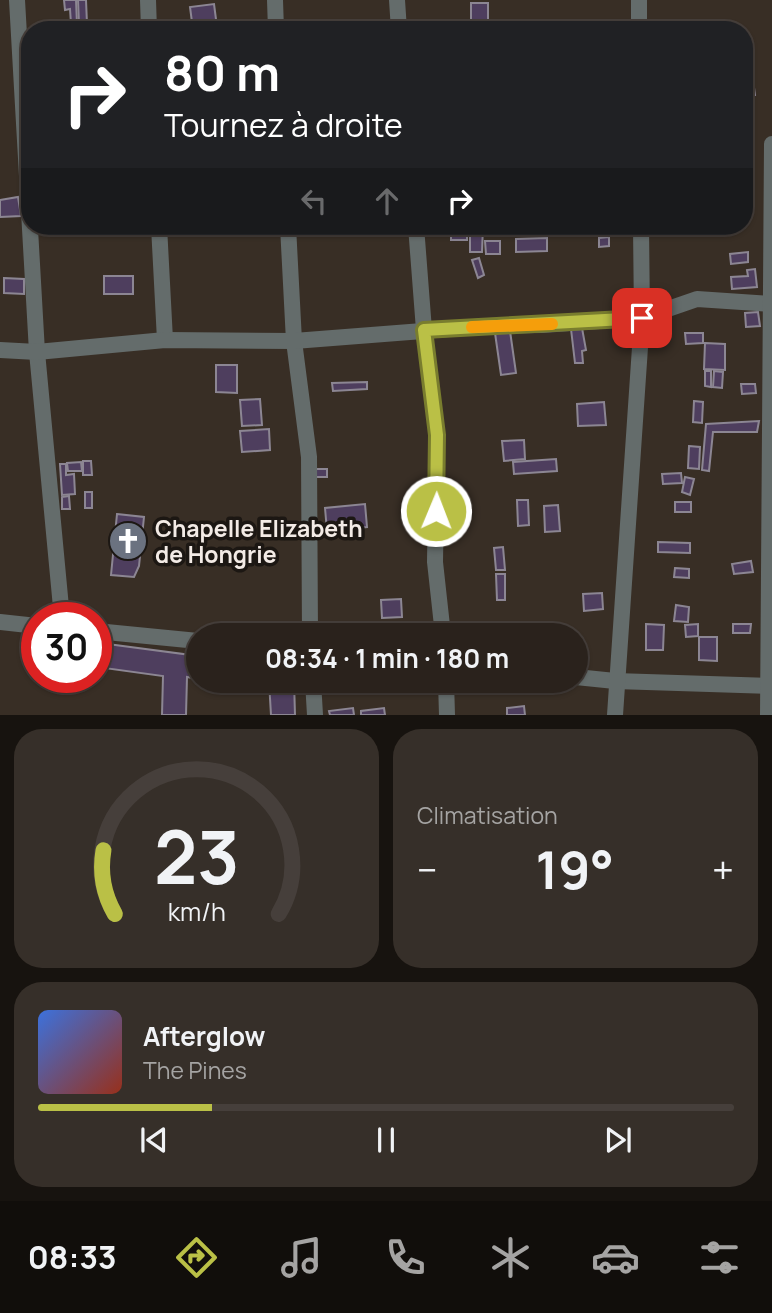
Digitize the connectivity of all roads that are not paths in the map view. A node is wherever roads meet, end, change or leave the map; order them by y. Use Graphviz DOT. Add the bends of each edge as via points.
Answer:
graph roads {
  1 [pos="17,0"];
  2 [pos="148,0"];
  3 [pos="275,0"];
  4 [pos="397,0"];
  5 [pos="639,0"];
  6 [pos="149,21"];
  7 [pos="276,21"];
  8 [pos="398,21"];
  9 [pos="639,21"];
  10 [pos="21,70"];
  11 [pos="772,144"];
  12 [pos="30,235"];
  13 [pos="159,235"];
  14 [pos="288,235"];
  15 [pos="417,235"];
  16 [pos="641,235"];
  17 [pos="771,304"];
  18 [pos="642,318"];
  19 [pos="424,330"];
  20 [pos="165,341"];
  21 [pos="294,341"];
  22 [pos="0,350"];
  23 [pos="37,352"];
  24 [pos="60,602"];
  25 [pos="0,622"];
  26 [pos="310,623"];
  27 [pos="442,623"];
  28 [pos="21,624"];
  29 [pos="112,633"];
  30 [pos="186,640"];
  31 [pos="588,678"];
  32 [pos="615,681"];
  33 [pos="770,686"];
  34 [pos="314,693"];
  35 [pos="446,693"];
  36 [pos="315,715"];
  37 [pos="447,715"];
  38 [pos="615,715"];
  39 [pos="768,715"];
  1 -- 10 [label="street"];
  2 -- 6 [label="street"];
  3 -- 7 [label="street"];
  4 -- 8 [label="street"];
  5 -- 9 [label="street"];
  11 -- 17 [label="street"];
  12 -- 23 [label="street"];
  13 -- 20 [label="street"];
  14 -- 21 [label="street"];
  15 -- 19 [label="street"];
  16 -- 18 [label="street"];
  17 -- 18 [label="street" via="697,299"];
  17 -- 33 [label="street"];
  18 -- 19 [label="street"];
  18 -- 32 [label="street"];
  19 -- 21 [label="street"];
  19 -- 27 [label="street" via="437,435 435,562"];
  20 -- 21 [label="street"];
  20 -- 23 [label="street"];
  21 -- 26 [label="street" via="309,457"];
  22 -- 23 [label="street"];
  23 -- 24 [label="street"];
  25 -- 28 [label="street"];
  29 -- 30 [label="street"];
  31 -- 32 [label="street"];
  32 -- 33 [label="street"];
  32 -- 38 [label="street"];
  33 -- 39 [label="street"];
  34 -- 36 [label="street"];
  35 -- 37 [label="street"];
}
